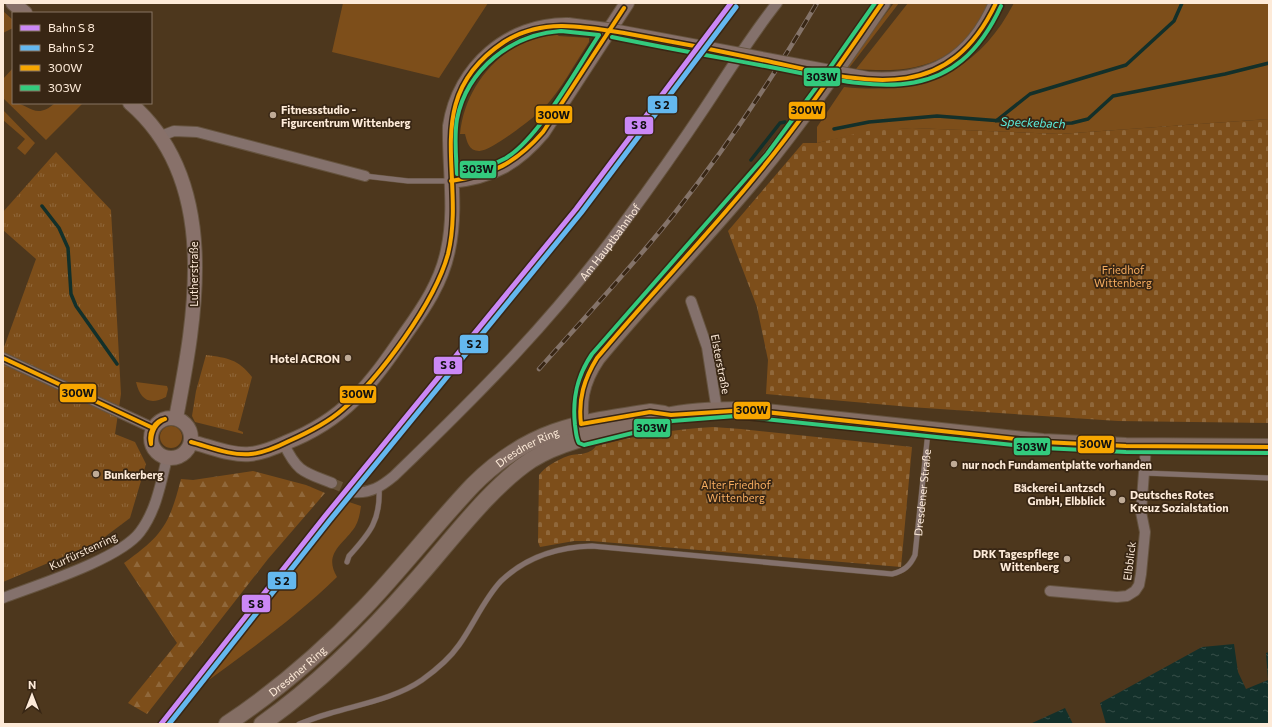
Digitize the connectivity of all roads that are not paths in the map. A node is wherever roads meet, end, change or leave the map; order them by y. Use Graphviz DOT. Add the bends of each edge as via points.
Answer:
graph roads {
  1 [pos="13,3"];
  2 [pos="627,3"];
  3 [pos="777,3"];
  4 [pos="882,3"];
  5 [pos="996,3"];
  6 [pos="24,12"];
  7 [pos="131,104"];
  8 [pos="161,136"];
  9 [pos="365,176"];
  10 [pos="452,180"];
  11 [pos="691,301"];
  12 [pos="3,358"];
  13 [pos="717,411"];
  14 [pos="176,418"];
  15 [pos="153,428"];
  16 [pos="928,430"];
  17 [pos="582,431"];
  18 [pos="191,442"];
  19 [pos="284,444"];
  20 [pos="1146,446"];
  21 [pos="1269,447"];
  22 [pos="167,458"];
  23 [pos="1144,473"];
  24 [pos="1269,478"];
  25 [pos="332,483"];
  26 [pos="379,487"];
  27 [pos="353,492"];
  28 [pos="347,562"];
  29 [pos="1050,591"];
  30 [pos="3,598"];
  31 [pos="227,724"];
  32 [pos="262,724"];
  33 [pos="299,724"];
  1 -- 6 [label="street"];
  2 -- 10 [label="street" via="532,145 514,160 493,172 476,178"];
  3 -- 26 [label="street, Am Hauptbahnhof" via="747,42 623,224 554,313 449,424"];
  4 -- 17 [label="main road" via="824,88 754,179 597,358 583,384 579,408"];
  5 -- 10 [label="street, bridge" via="979,34 951,62 916,77 891,80 868,79 568,25 539,28 516,35 493,50 474,70 461,90 452,117"];
  7 -- 8 [label="street, Lutherstraße"];
  8 -- 9 [label="street" via="174,131 197,132"];
  8 -- 14 [label="street, Lutherstraße" via="182,178 195,257 193,316"];
  9 -- 10 [label="lane" via="408,181"];
  10 -- 19 [label="street" via="451,229 447,255 437,284 413,323 377,376 350,405 317,428"];
  11 -- 13 [label="street, Elsterstraße" via="707,348"];
  12 -- 15 [label="street"];
  13 -- 16 [label="main road" via="757,411"];
  13 -- 17 [label="main road, Dresdner Ring" via="671,415 648,423"];
  14 -- 15 [label="street" via="164,418"];
  14 -- 18 [label="street" via="189,428"];
  15 -- 22 [label="street" via="152,446 160,455"];
  16 -- 20 [label="main road" via="1043,442"];
  16 -- 33 [label="lane, Dresdener Straße" via="915,555 907,568 901,572 892,574 592,546 552,551 521,566 502,581 459,646 440,666 420,681 399,692"];
  17 -- 31 [label="main road, Dresdner Ring" via="539,436 514,450 491,468 462,497 371,601 297,672"];
  17 -- 32 [label="main road, Dresdner Ring" via="530,461 509,478 386,615 332,668"];
  18 -- 19 [label="street" via="244,454 257,453"];
  18 -- 22 [label="street" via="182,455"];
  19 -- 25 [label="street" via="298,468"];
  20 -- 21 [label="main road"];
  20 -- 23 [label="street, Elbblick"];
  22 -- 30 [label="street, Kurfürstenring" via="155,504 145,525 131,541 90,564"];
  23 -- 24 [label="lane"];
  23 -- 29 [label="street, Elbblick" via="1141,512 1145,532 1141,574 1135,591 1127,596 1117,597"];
  26 -- 27 [label="street, Am Hauptbahnhof" via="367,492"];
  26 -- 28 [label="lane" via="378,514 373,526"];
}
